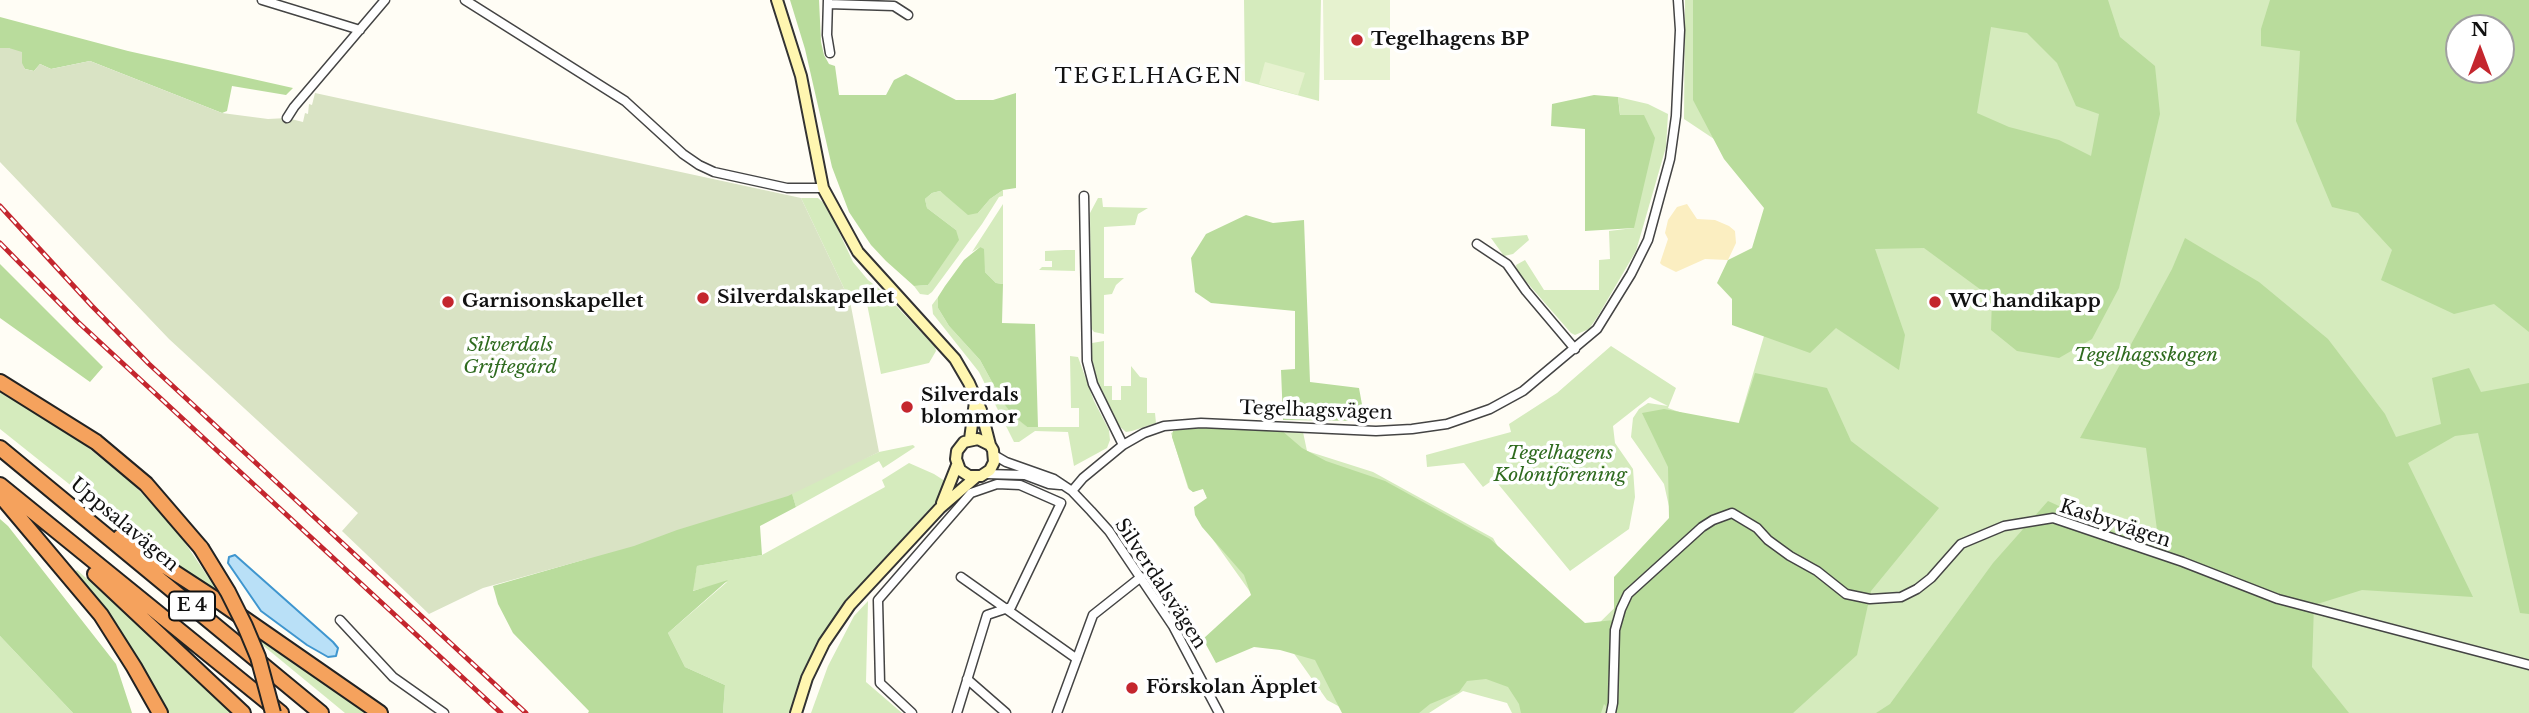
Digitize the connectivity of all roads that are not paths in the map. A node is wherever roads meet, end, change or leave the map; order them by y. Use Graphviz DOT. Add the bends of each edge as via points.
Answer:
graph roads {
  1 [pos="262,0"];
  2 [pos="385,0"];
  3 [pos="465,0"];
  4 [pos="777,0"];
  5 [pos="1678,0"];
  6 [pos="828,2"];
  7 [pos="908,15"];
  8 [pos="360,30"];
  9 [pos="830,53"];
  10 [pos="287,118"];
  11 [pos="823,188"];
  12 [pos="1084,195"];
  13 [pos="1477,244"];
  14 [pos="1575,349"];
  15 [pos="0,382"];
  16 [pos="975,399"];
  17 [pos="970,439"];
  18 [pos="1124,445"];
  19 [pos="0,448"];
  20 [pos="992,450"];
  21 [pos="957,465"];
  22 [pos="980,475"];
  23 [pos="0,485"];
  24 [pos="1060,485"];
  25 [pos="1072,491"];
  26 [pos="0,495"];
  27 [pos="63,500"];
  28 [pos="940,508"];
  29 [pos="961,578"];
  30 [pos="1141,578"];
  31 [pos="1006,610"];
  32 [pos="340,620"];
  33 [pos="1077,659"];
  34 [pos="2529,665"];
  35 [pos="967,679"];
  36 [pos="160,713"];
  37 [pos="243,713"];
  38 [pos="273,713"];
  39 [pos="281,713"];
  40 [pos="321,713"];
  41 [pos="380,713"];
  42 [pos="443,713"];
  43 [pos="796,713"];
  44 [pos="912,713"];
  45 [pos="957,713"];
  46 [pos="1006,713"];
  47 [pos="1057,713"];
  48 [pos="1219,713"];
  49 [pos="1611,713"];
  1 -- 8 [label="street"];
  2 -- 8 [label="street"];
  3 -- 11 [label="street" via="625,101 699,165 787,188"];
  4 -- 11 [label="street" via="801,76"];
  5 -- 14 [label="street, Tegelhagsvägen" via="1676,117 1648,240 1597,329"];
  6 -- 7 [label="street" via="894,6"];
  6 -- 9 [label="street"];
  8 -- 10 [label="street"];
  11 -- 16 [label="street" via="858,252 955,359"];
  12 -- 18 [label="street" via="1087,360 1093,384"];
  13 -- 14 [label="street" via="1507,264"];
  14 -- 18 [label="street, Tegelhagsvägen" via="1523,391 1447,424 1376,431 1201,423 1164,426"];
  15 -- 38 [label="highway, bridge" via="96,442 146,484 201,548 246,626"];
  16 -- 17 [label="street"];
  16 -- 20 [label="street"];
  17 -- 20 [label="street" via="978,439"];
  17 -- 21 [label="street" via="957,451"];
  18 -- 25 [label="street, Tegelhagsvägen"];
  19 -- 27 [label="highway, Uppsalavägen / E 4"];
  20 -- 22 [label="street" via="990,470"];
  20 -- 24 [label="street, Silverdalsvägen" via="1006,462"];
  21 -- 22 [label="street" via="965,474"];
  21 -- 28 [label="street"];
  22 -- 24 [label="street, Silverdalsvägen" via="1017,474"];
  22 -- 28 [label="street"];
  23 -- 39 [label="highway, E 4"];
  24 -- 25 [label="street, Silverdalsvägen"];
  25 -- 30 [label="street, Silverdalsvägen" via="1109,531"];
  26 -- 36 [label="highway" via="101,615"];
  26 -- 37 [label="highway" via="114,590"];
  27 -- 40 [label="highway, Uppsalavägen / E 4"];
  27 -- 41 [label="highway"];
  28 -- 43 [label="street" via="850,605 824,643"];
  29 -- 31 [label="street"];
  30 -- 33 [label="street" via="1093,615"];
  30 -- 48 [label="street, Silverdalsvägen" via="1173,625"];
  31 -- 33 [label="street"];
  31 -- 35 [label="street" via="987,615"];
  31 -- 44 [label="street" via="1061,503 1009,483 975,489 878,600 880,683"];
  32 -- 42 [label="street" via="393,677"];
  33 -- 47 [label="street"];
  34 -- 49 [label="street, Kasbyvägen" via="2278,599 2053,518 2004,526 1961,544 1931,578 1901,597 1854,596 1732,513 1702,527 1629,594 1615,630"];
  35 -- 45 [label="street"];
  35 -- 46 [label="street"];
}
